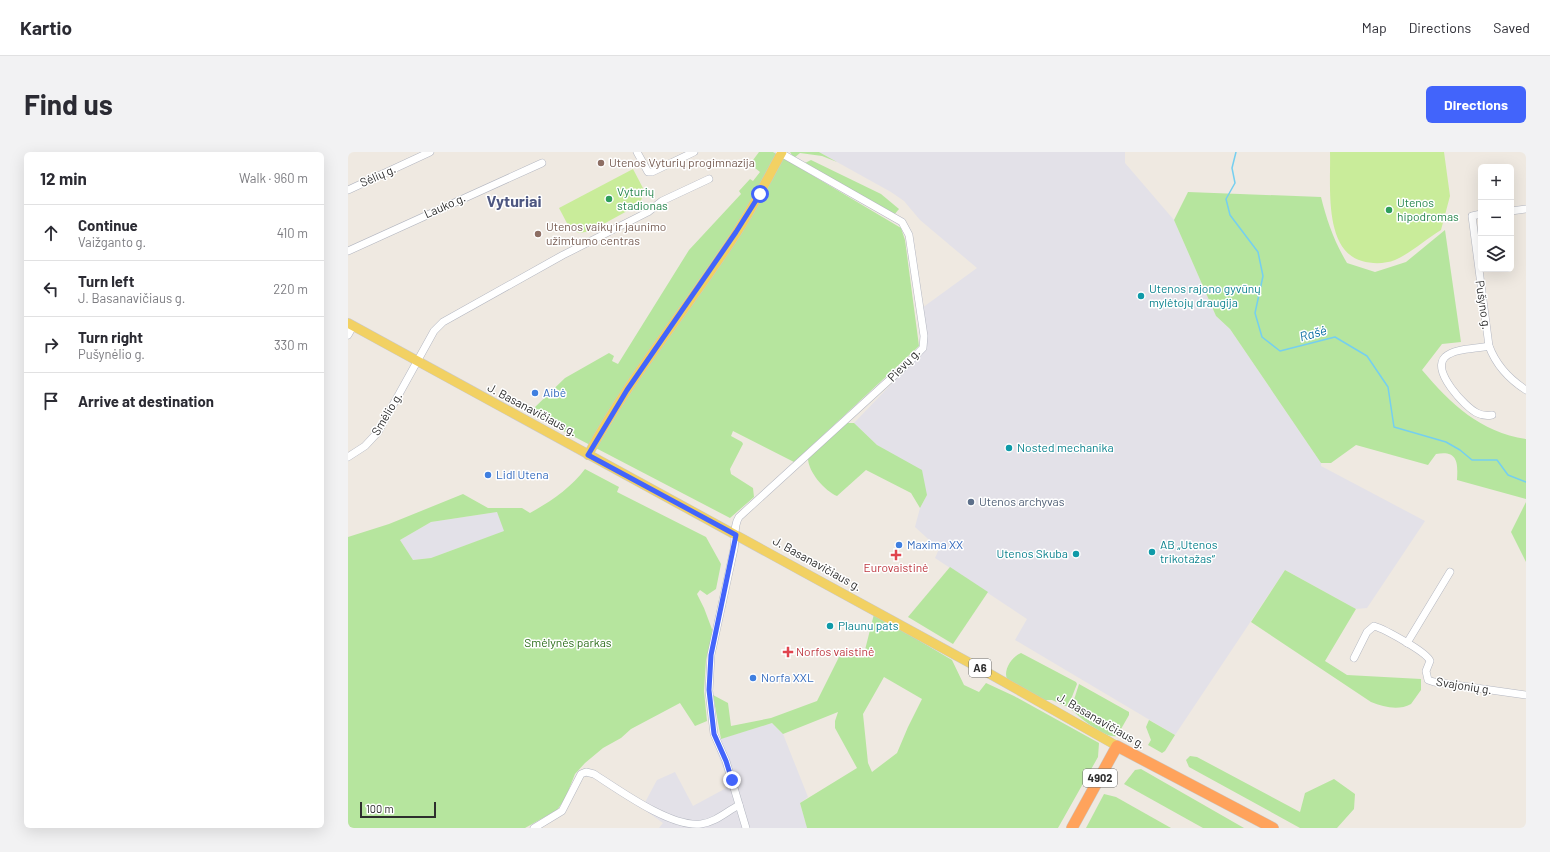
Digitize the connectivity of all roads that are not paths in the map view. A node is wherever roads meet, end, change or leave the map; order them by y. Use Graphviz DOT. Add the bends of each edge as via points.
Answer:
graph roads {
  1 [pos="637,152"];
  2 [pos="694,152"];
  3 [pos="426,153"];
  4 [pos="781,153"];
  5 [pos="542,163"];
  6 [pos="709,179"];
  7 [pos="348,190"];
  8 [pos="1526,209"];
  9 [pos="1514,211"];
  10 [pos="1478,215"];
  11 [pos="348,251"];
  12 [pos="350,325"];
  13 [pos="348,335"];
  14 [pos="1489,346"];
  15 [pos="417,362"];
  16 [pos="1526,390"];
  17 [pos="1492,415"];
  18 [pos="588,455"];
  19 [pos="348,457"];
  20 [pos="736,535"];
  21 [pos="1450,572"];
  22 [pos="1407,643"];
  23 [pos="1354,658"];
  24 [pos="1526,695"];
  25 [pos="1117,746"];
  26 [pos="739,805"];
  27 [pos="534,828"];
  28 [pos="746,828"];
  29 [pos="1072,828"];
  30 [pos="1273,828"];
  1 -- 2 [label="street" via="648,172"];
  3 -- 7 [label="street, Sėlių g."];
  4 -- 18 [label="main road" via="760,194 736,232 623,396"];
  4 -- 20 [label="street, Pievų g." via="902,222 909,235 924,336 922,348 909,362 739,517 735,523"];
  5 -- 11 [label="street, Lauko g."];
  6 -- 15 [label="street, Smėlio g." via="662,201 648,212 443,322 434,331"];
  8 -- 9 [label="street"];
  10 -- 14 [label="street, Pušyno g." via="1472,216"];
  12 -- 13 [label="street"];
  12 -- 15 [label="main road, J. Basanavičiaus g. / A6"];
  14 -- 16 [label="street, Pušyno g." via="1503,371"];
  14 -- 17 [label="street" via="1450,353 1442,361 1441,367 1450,387 1463,403 1476,413"];
  15 -- 18 [label="main road, J. Basanavičiaus g. / A6"];
  15 -- 19 [label="street, Smėlio g." via="378,432 365,446"];
  18 -- 20 [label="main road, J. Basanavičiaus g. / A6"];
  20 -- 25 [label="main road, J. Basanavičiaus g. / A6"];
  20 -- 26 [label="street, Pievų g." via="711,655 709,690 714,734 726,761"];
  21 -- 22 [label="street"];
  22 -- 23 [label="street, Svajonių g." via="1374,626 1367,632"];
  22 -- 24 [label="street, Svajonių g." via="1429,656 1426,671 1428,680"];
  25 -- 29 [label="highway, 4902"];
  25 -- 30 [label="highway, J. Basanavičiaus g. / A6"];
  26 -- 27 [label="street" via="713,821 700,825 679,822 663,817 594,774 586,772 581,774 562,811"];
  26 -- 28 [label="street, Pievų g."];
}
